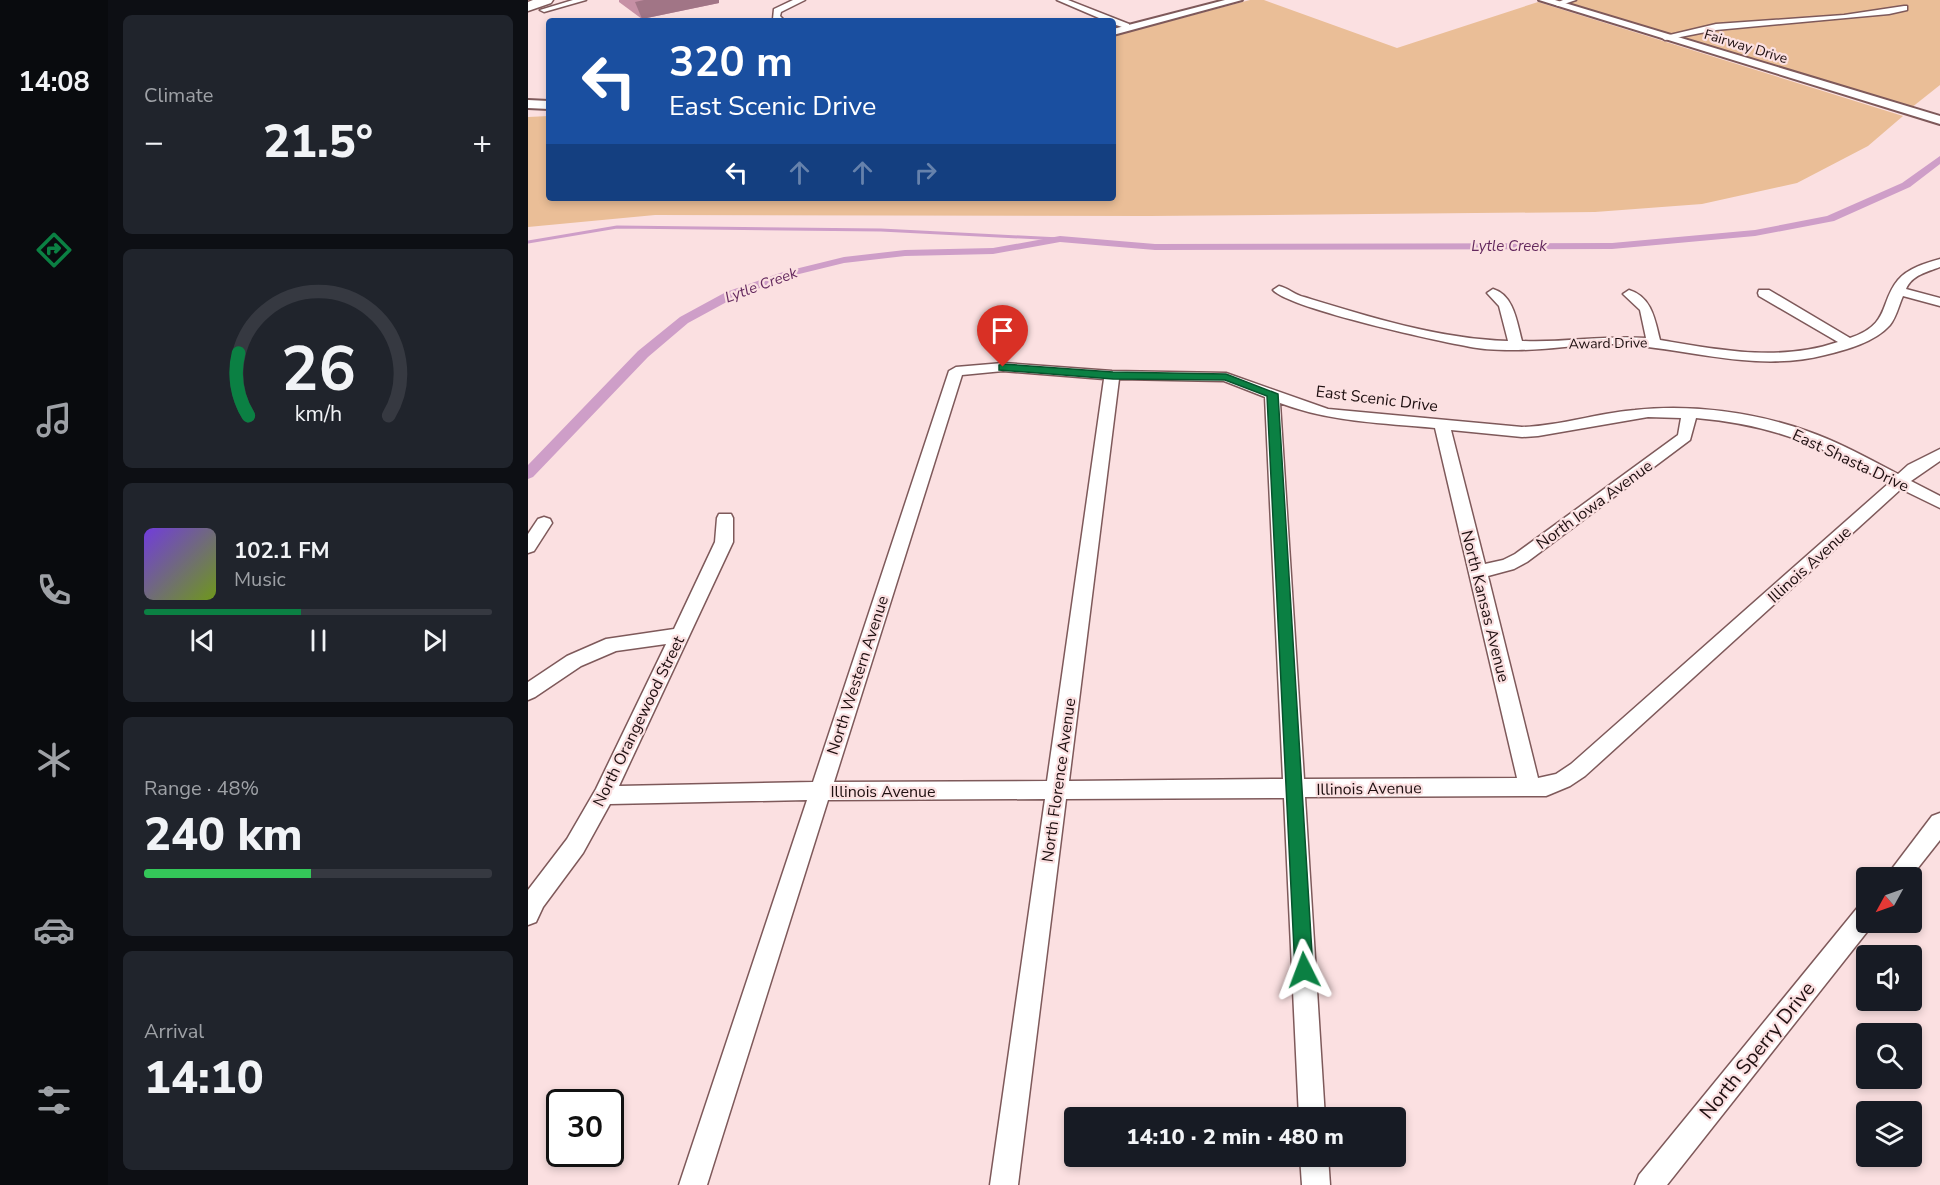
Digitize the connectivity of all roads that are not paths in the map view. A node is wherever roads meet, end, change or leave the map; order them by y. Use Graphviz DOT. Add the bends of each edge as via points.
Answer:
graph roads {
  1 [pos="537,0"];
  2 [pos="546,0"];
  3 [pos="582,0"];
  4 [pos="801,0"];
  5 [pos="1061,0"];
  6 [pos="1237,0"];
  7 [pos="1544,0"];
  8 [pos="1572,0"];
  9 [pos="528,2"];
  10 [pos="1888,3"];
  11 [pos="1558,4"];
  12 [pos="528,7"];
  13 [pos="550,15"];
  14 [pos="778,18"];
  15 [pos="1101,18"];
  16 [pos="1116,23"];
  17 [pos="1116,27"];
  18 [pos="1126,29"];
  19 [pos="1116,31"];
  20 [pos="1665,37"];
  21 [pos="528,104"];
  22 [pos="546,105"];
  23 [pos="1940,120"];
  24 [pos="1940,263"];
  25 [pos="1279,290"];
  26 [pos="1898,291"];
  27 [pos="1493,293"];
  28 [pos="1764,293"];
  29 [pos="1629,294"];
  30 [pos="1940,302"];
  31 [pos="1654,343"];
  32 [pos="1849,343"];
  33 [pos="1516,346"];
  34 [pos="956,371"];
  35 [pos="1113,375"];
  36 [pos="1272,394"];
  37 [pos="1689,414"];
  38 [pos="1442,424"];
  39 [pos="1940,454"];
  40 [pos="1900,483"];
  41 [pos="1940,503"];
  42 [pos="725,518"];
  43 [pos="544,523"];
  44 [pos="528,547"];
  45 [pos="1477,572"];
  46 [pos="679,635"];
  47 [pos="528,692"];
  48 [pos="1530,787"];
  49 [pos="1294,789"];
  50 [pos="820,791"];
  51 [pos="1057,791"];
  52 [pos="604,795"];
  53 [pos="1940,823"];
  54 [pos="1905,867"];
  55 [pos="528,914"];
  56 [pos="1856,927"];
  57 [pos="1311,1107"];
  58 [pos="1315,1167"];
  59 [pos="693,1185"];
  60 [pos="1004,1185"];
  61 [pos="1316,1185"];
  62 [pos="1648,1185"];
  1 -- 9 [label="highway"];
  2 -- 12 [label="highway"];
  3 -- 13 [label="street" via="544,10"];
  4 -- 14 [label="street" via="777,11"];
  5 -- 15 [label="street"];
  6 -- 18 [label="street"];
  7 -- 11 [label="street, Fairway Drive"];
  8 -- 11 [label="street"];
  10 -- 20 [label="street" via="1904,8 1716,27"];
  11 -- 20 [label="street, Fairway Drive"];
  16 -- 18 [label="street"];
  17 -- 18 [label="street"];
  18 -- 19 [label="street"];
  20 -- 23 [label="street, Fairway Drive"];
  21 -- 22 [label="street"];
  24 -- 26 [label="street, Award Drive" via="1915,272"];
  25 -- 33 [label="street, Award Drive" via="1296,299 1401,328 1478,344"];
  26 -- 30 [label="street"];
  26 -- 32 [label="street, Award Drive" via="1882,327"];
  27 -- 33 [label="street" via="1505,305"];
  28 -- 32 [label="street"];
  29 -- 31 [label="street" via="1646,309"];
  31 -- 32 [label="street, Award Drive" via="1765,358 1807,355"];
  31 -- 33 [label="street, Award Drive" via="1605,340"];
  34 -- 35 [label="street, East Scenic Drive" via="1003,367"];
  34 -- 50 [label="street, North Western Avenue"];
  35 -- 36 [label="street, East Scenic Drive" via="1226,377"];
  35 -- 51 [label="street, North Florence Avenue"];
  36 -- 38 [label="street, East Scenic Drive" via="1328,413"];
  36 -- 49 [label="street"];
  37 -- 38 [label="street, East Scenic Drive" via="1630,415 1538,432"];
  37 -- 40 [label="street, East Shasta Drive" via="1738,418 1789,430 1822,442"];
  37 -- 45 [label="street, North Iowa Avenue" via="1685,437 1521,558"];
  38 -- 45 [label="street, North Kansas Avenue"];
  39 -- 40 [label="street, Illinois Avenue" via="1914,469"];
  40 -- 41 [label="street, East Shasta Drive"];
  40 -- 48 [label="street, Illinois Avenue" via="1578,770 1546,787"];
  42 -- 46 [label="street, North Orangewood Street" via="724,542"];
  43 -- 44 [label="street"];
  45 -- 48 [label="street, North Kansas Avenue"];
  46 -- 47 [label="street" via="613,644 574,661"];
  46 -- 52 [label="street, North Orangewood Street"];
  48 -- 49 [label="street, Illinois Avenue"];
  49 -- 51 [label="street, Illinois Avenue"];
  49 -- 57 [label="street"];
  50 -- 51 [label="street, Illinois Avenue"];
  50 -- 52 [label="street, Illinois Avenue"];
  50 -- 59 [label="street, North Western Avenue"];
  51 -- 60 [label="street, North Florence Avenue"];
  52 -- 55 [label="street, North Orangewood Street" via="575,846 534,900"];
  53 -- 54 [label="street"];
  56 -- 62 [label="street, North Sperry Drive"];
  58 -- 61 [label="street"];
}
